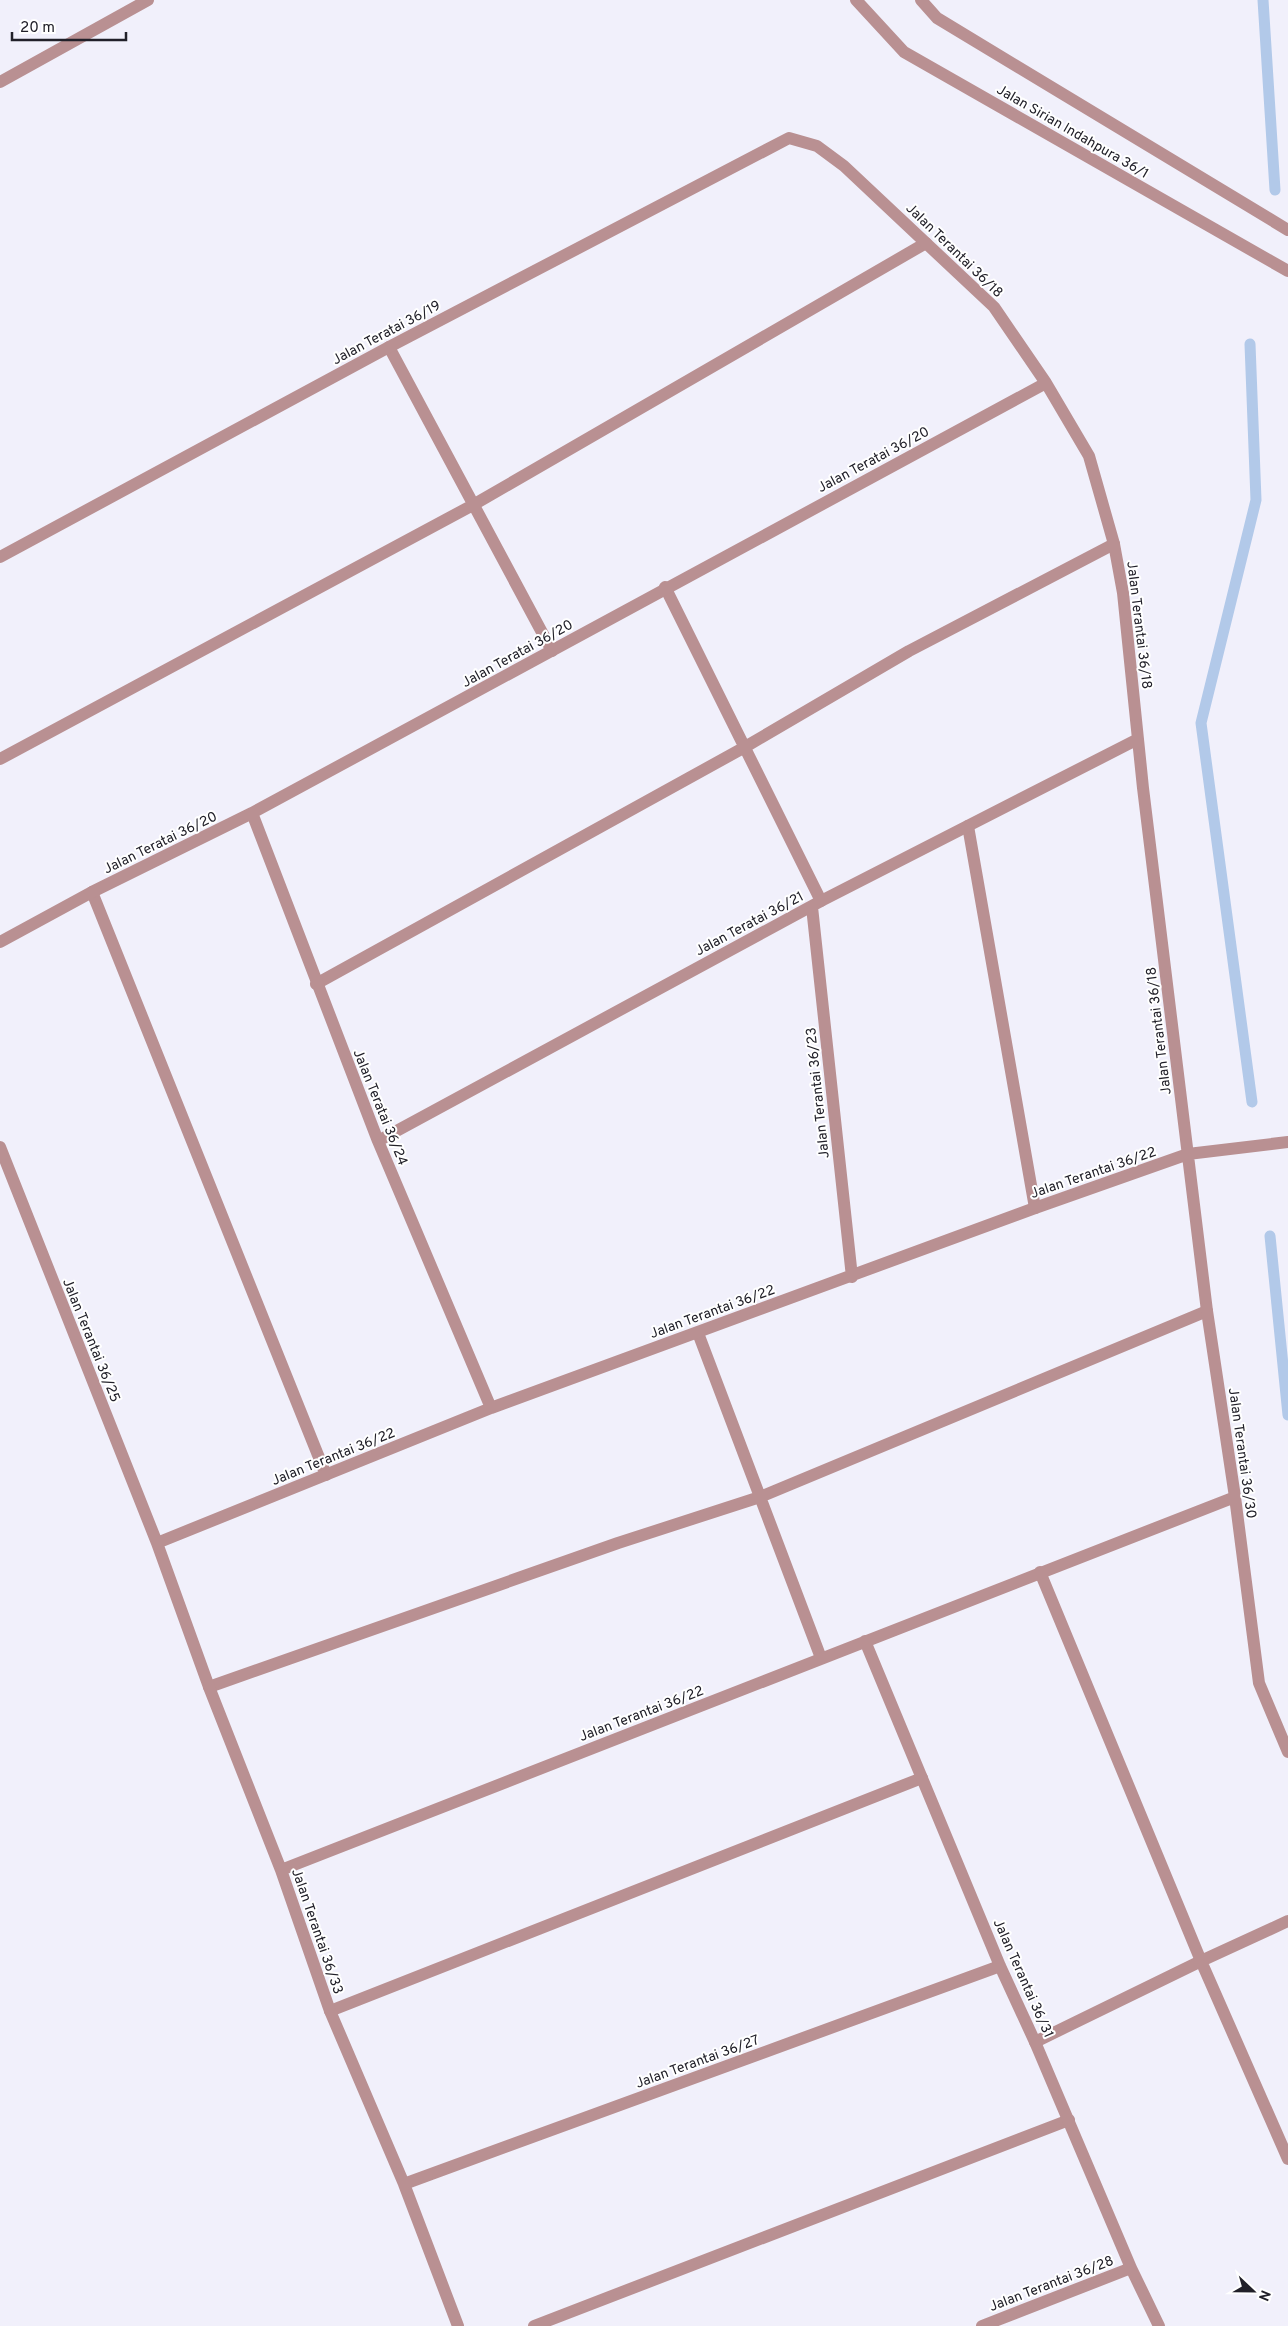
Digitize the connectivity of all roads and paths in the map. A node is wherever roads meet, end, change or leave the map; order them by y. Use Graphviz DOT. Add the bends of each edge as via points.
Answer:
graph roads {
  1 [pos="148,0"];
  2 [pos="856,0"];
  3 [pos="921,0"];
  4 [pos="0,82"];
  5 [pos="789,138"];
  6 [pos="1288,230"];
  7 [pos="926,243"];
  8 [pos="1288,271"];
  9 [pos="389,347"];
  10 [pos="1046,383"];
  11 [pos="473,505"];
  12 [pos="1114,544"];
  13 [pos="0,557"];
  14 [pos="665,587"];
  15 [pos="552,651"];
  16 [pos="1138,739"];
  17 [pos="745,748"];
  18 [pos="0,759"];
  19 [pos="252,813"];
  20 [pos="968,826"];
  21 [pos="92,892"];
  22 [pos="817,904"];
  23 [pos="0,942"];
  24 [pos="316,984"];
  25 [pos="378,1141"];
  26 [pos="1288,1142"];
  27 [pos="0,1147"];
  28 [pos="1188,1154"];
  29 [pos="1035,1208"];
  30 [pos="852,1277"];
  31 [pos="1206,1311"];
  32 [pos="698,1332"];
  33 [pos="491,1408"];
  34 [pos="326,1475"];
  35 [pos="760,1497"];
  36 [pos="1235,1497"];
  37 [pos="157,1543"];
  38 [pos="1040,1572"];
  39 [pos="865,1640"];
  40 [pos="821,1658"];
  41 [pos="209,1687"];
  42 [pos="1288,1752"];
  43 [pos="922,1778"];
  44 [pos="281,1870"];
  45 [pos="1288,1922"];
  46 [pos="1201,1961"];
  47 [pos="1000,1966"];
  48 [pos="330,2011"];
  49 [pos="1035,2042"];
  50 [pos="1069,2120"];
  51 [pos="1288,2159"];
  52 [pos="404,2184"];
  53 [pos="1131,2268"];
  54 [pos="458,2326"];
  55 [pos="534,2326"];
  56 [pos="982,2326"];
  57 [pos="1159,2326"];
  1 -- 4 [label="street"];
  2 -- 8 [label="street, Jalan Sirian Indahpura 36/1" via="904,52"];
  3 -- 6 [label="street, Jalan Sirian Indahpura 36/1" via="937,18"];
  5 -- 7 [label="street, Jalan Terantai 36/18" via="817,146 844,166"];
  5 -- 9 [label="street, Jalan Teratai 36/19"];
  7 -- 10 [label="street, Jalan Terantai 36/18" via="994,307"];
  7 -- 11 [label="street"];
  9 -- 11 [label="street"];
  9 -- 13 [label="street, Jalan Teratai 36/19"];
  10 -- 12 [label="street, Jalan Terantai 36/18" via="1089,456"];
  10 -- 14 [label="street, Jalan Teratai 36/20"];
  11 -- 15 [label="street"];
  11 -- 18 [label="street"];
  12 -- 16 [label="street, Jalan Terantai 36/18" via="1123,593"];
  12 -- 17 [label="street" via="910,651"];
  14 -- 15 [label="street, Jalan Teratai 36/20"];
  14 -- 17 [label="street"];
  15 -- 19 [label="street, Jalan Teratai 36/20"];
  16 -- 20 [label="street, Jalan Teratai 36/21"];
  16 -- 28 [label="street, Jalan Terantai 36/18"];
  17 -- 22 [label="street"];
  17 -- 24 [label="street"];
  19 -- 21 [label="street, Jalan Teratai 36/20"];
  19 -- 24 [label="street, Jalan Teratai 36/24"];
  20 -- 22 [label="street, Jalan Teratai 36/21"];
  20 -- 29 [label="street"];
  21 -- 23 [label="street, Jalan Teratai 36/20"];
  21 -- 34 [label="street"];
  22 -- 25 [label="street, Jalan Teratai 36/21"];
  22 -- 30 [label="street, Jalan Terantai 36/23"];
  24 -- 25 [label="street, Jalan Teratai 36/24"];
  25 -- 33 [label="street, Jalan Teratai 36/24"];
  26 -- 28 [label="street, Jalan Terantai 36/22"];
  27 -- 37 [label="street, Jalan Terantai 36/25"];
  28 -- 29 [label="street, Jalan Terantai 36/22"];
  28 -- 31 [label="street, Jalan Terantai 36/30"];
  29 -- 30 [label="street, Jalan Terantai 36/22"];
  30 -- 32 [label="street, Jalan Terantai 36/22"];
  31 -- 35 [label="street"];
  31 -- 36 [label="street, Jalan Terantai 36/30"];
  32 -- 33 [label="street, Jalan Terantai 36/22"];
  32 -- 35 [label="street"];
  33 -- 34 [label="street, Jalan Terantai 36/22"];
  34 -- 37 [label="street, Jalan Terantai 36/22"];
  35 -- 40 [label="street"];
  35 -- 41 [label="street"];
  36 -- 38 [label="street, Jalan Terantai 36/22"];
  36 -- 42 [label="street, Jalan Terantai 36/30" via="1259,1683"];
  37 -- 41 [label="street, Jalan Terantai 36/33"];
  38 -- 39 [label="street, Jalan Terantai 36/22"];
  38 -- 46 [label="street"];
  39 -- 40 [label="street, Jalan Terantai 36/22"];
  39 -- 43 [label="street, Jalan Terantai 36/31"];
  40 -- 44 [label="street, Jalan Terantai 36/22"];
  41 -- 44 [label="street, Jalan Terantai 36/33"];
  43 -- 47 [label="street, Jalan Terantai 36/31"];
  43 -- 48 [label="street"];
  44 -- 48 [label="street, Jalan Terantai 36/33"];
  45 -- 46 [label="street"];
  46 -- 49 [label="street"];
  46 -- 51 [label="street"];
  47 -- 49 [label="street, Jalan Terantai 36/31"];
  47 -- 52 [label="street, Jalan Terantai 36/27"];
  48 -- 52 [label="street, Jalan Terantai 36/33"];
  49 -- 50 [label="street, Jalan Terantai 36/31"];
  50 -- 53 [label="street, Jalan Terantai 36/31"];
  50 -- 55 [label="street"];
  52 -- 54 [label="street, Jalan Terantai 36/33"];
  53 -- 56 [label="street, Jalan Terantai 36/28"];
  53 -- 57 [label="street, Jalan Terantai 36/31"];
}
